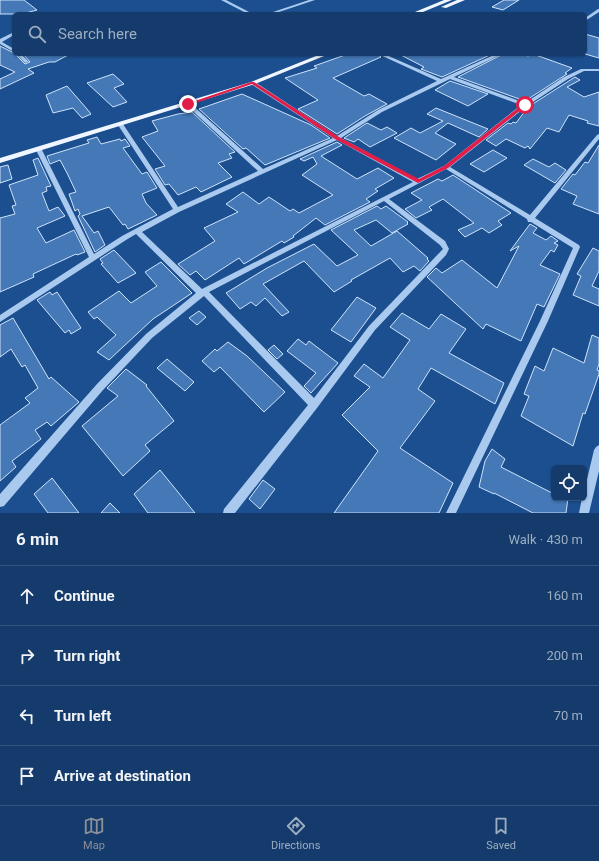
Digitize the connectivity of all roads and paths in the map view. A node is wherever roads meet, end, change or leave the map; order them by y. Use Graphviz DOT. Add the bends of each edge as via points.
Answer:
graph roads {
  1 [pos="223,0"];
  2 [pos="313,0"];
  3 [pos="449,0"];
  4 [pos="462,0"];
  5 [pos="599,10"];
  6 [pos="247,12"];
  7 [pos="275,12"];
  8 [pos="418,12"];
  9 [pos="432,12"];
  10 [pos="587,19"];
  11 [pos="12,34"];
  12 [pos="0,42"];
  13 [pos="12,50"];
  14 [pos="20,56"];
  15 [pos="306,56"];
  16 [pos="321,56"];
  17 [pos="385,56"];
  18 [pos="496,56"];
  19 [pos="27,62"];
  20 [pos="599,70"];
  21 [pos="450,77"];
  22 [pos="441,81"];
  23 [pos="253,82"];
  24 [pos="188,104"];
  25 [pos="525,105"];
  26 [pos="121,125"];
  27 [pos="599,136"];
  28 [pos="337,138"];
  29 [pos="39,150"];
  30 [pos="0,155"];
  31 [pos="0,161"];
  32 [pos="446,167"];
  33 [pos="262,172"];
  34 [pos="418,182"];
  35 [pos="385,199"];
  36 [pos="177,210"];
  37 [pos="530,220"];
  38 [pos="137,231"];
  39 [pos="94,258"];
  40 [pos="203,292"];
  41 [pos="0,319"];
  42 [pos="314,405"];
  43 [pos="599,450"];
  44 [pos="0,502"];
  45 [pos="228,513"];
  46 [pos="452,513"];
  47 [pos="584,513"];
  1 -- 6 [label="street"];
  2 -- 7 [label="street"];
  3 -- 8 [label="main road"];
  4 -- 9 [label="main road"];
  5 -- 10 [label="street"];
  11 -- 12 [label="street"];
  12 -- 13 [label="street"];
  14 -- 19 [label="street"];
  15 -- 30 [label="main road" via="142,113"];
  16 -- 23 [label="main road"];
  17 -- 22 [label="street"];
  18 -- 21 [label="street"];
  20 -- 25 [label="street" via="583,70 566,78"];
  21 -- 22 [label="street"];
  21 -- 25 [label="street"];
  22 -- 28 [label="street" via="380,111"];
  23 -- 24 [label="main road"];
  23 -- 28 [label="street"];
  24 -- 26 [label="main road"];
  24 -- 33 [label="street"];
  25 -- 32 [label="street"];
  26 -- 29 [label="main road"];
  26 -- 36 [label="street"];
  27 -- 37 [label="street"];
  28 -- 33 [label="street"];
  28 -- 34 [label="street"];
  29 -- 31 [label="main road"];
  29 -- 39 [label="street"];
  32 -- 34 [label="street"];
  32 -- 37 [label="street"];
  33 -- 36 [label="street"];
  34 -- 35 [label="street"];
  35 -- 40 [label="street"];
  35 -- 42 [label="street" via="442,243 446,249 372,328"];
  36 -- 38 [label="street"];
  37 -- 46 [label="street" via="577,247"];
  38 -- 39 [label="street"];
  38 -- 40 [label="street"];
  39 -- 41 [label="street"];
  40 -- 42 [label="street"];
  40 -- 44 [label="street" via="150,336 100,388"];
  42 -- 45 [label="street"];
  43 -- 47 [label="street"];
}
